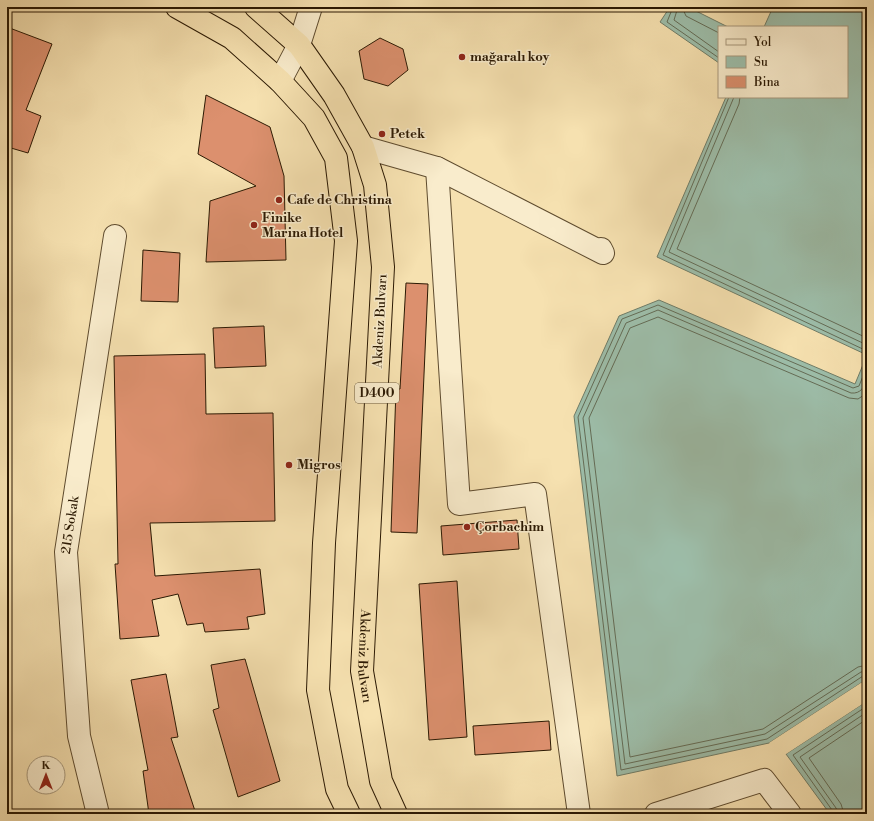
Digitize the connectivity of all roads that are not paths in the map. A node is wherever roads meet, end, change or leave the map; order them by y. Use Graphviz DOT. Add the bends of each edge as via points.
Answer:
graph roads {
  1 [pos="177,7"];
  2 [pos="256,7"];
  3 [pos="311,7"];
  4 [pos="299,45"];
  5 [pos="280,81"];
  6 [pos="363,147"];
  7 [pos="437,168"];
  8 [pos="115,236"];
  9 [pos="601,249"];
  10 [pos="98,814"];
  11 [pos="349,814"];
  12 [pos="396,814"];
  13 [pos="579,814"];
  14 [pos="656,814"];
  15 [pos="790,814"];
  1 -- 5 [label="highway, D400" via="232,38"];
  2 -- 4 [label="highway, Akdeniz Bulvarı / D400"];
  3 -- 4 [label="street"];
  4 -- 5 [label="street"];
  4 -- 6 [label="highway, Akdeniz Bulvarı / D400" via="334,96"];
  5 -- 11 [label="highway, D400" via="314,118 336,158 346,241 324,543 318,690 337,788"];
  6 -- 7 [label="street"];
  6 -- 12 [label="highway, Akdeniz Bulvarı / D400" via="375,185 383,267 362,671 381,781"];
  7 -- 9 [label="street" via="603,253"];
  7 -- 13 [label="street" via="459,504 535,494"];
  8 -- 10 [label="street, 215 Sokak" via="66,552 79,736"];
  14 -- 15 [label="street" via="764,780"];
}
